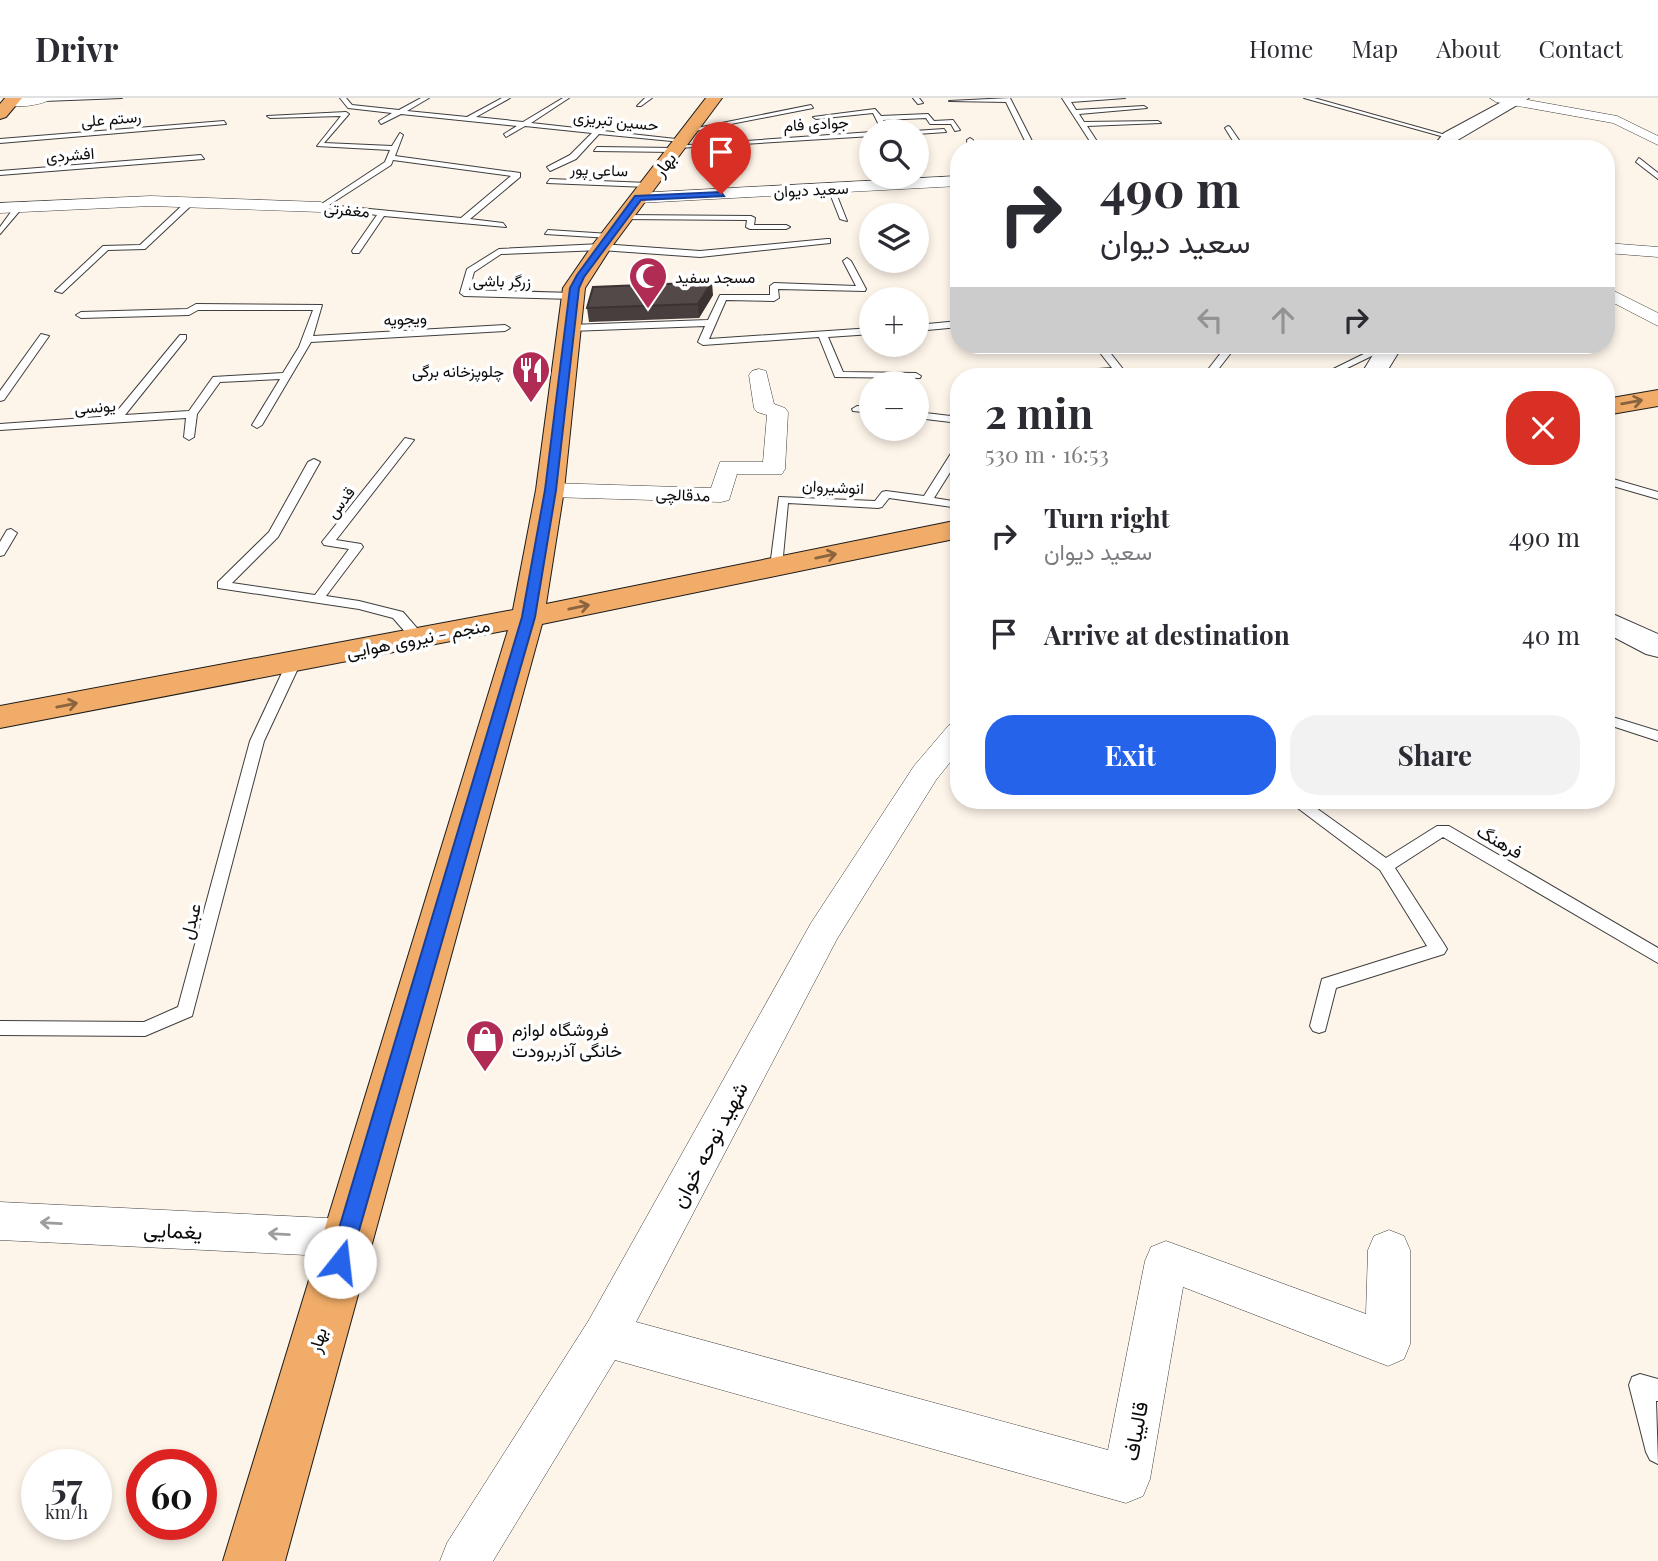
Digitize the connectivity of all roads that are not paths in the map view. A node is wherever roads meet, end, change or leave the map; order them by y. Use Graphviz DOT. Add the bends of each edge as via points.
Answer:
graph roads {
  1 [pos="119,98"];
  2 [pos="343,98"];
  3 [pos="426,98"];
  4 [pos="507,98"];
  5 [pos="649,98"];
  6 [pos="713,98"];
  7 [pos="1122,98"];
  8 [pos="1307,98"];
  9 [pos="1496,98"];
  10 [pos="45,99"];
  11 [pos="566,99"];
  12 [pos="1007,99"];
  13 [pos="1065,99"];
  14 [pos="1518,100"];
  15 [pos="951,101"];
  16 [pos="8,105"];
  17 [pos="639,105"];
  18 [pos="811,107"];
  19 [pos="1144,108"];
  20 [pos="400,112"];
  21 [pos="1074,112"];
  22 [pos="270,116"];
  23 [pos="816,117"];
  24 [pos="880,118"];
  25 [pos="468,119"];
  26 [pos="380,122"];
  27 [pos="224,123"];
  28 [pos="1082,124"];
  29 [pos="1158,124"];
  30 [pos="525,125"];
  31 [pos="1228,128"];
  32 [pos="929,131"];
  33 [pos="597,132"];
  34 [pos="859,134"];
  35 [pos="400,135"];
  36 [pos="506,135"];
  37 [pos="1028,140"];
  38 [pos="1093,140"];
  39 [pos="1236,140"];
  40 [pos="1436,140"];
  41 [pos="1450,140"];
  42 [pos="0,141"];
  43 [pos="681,141"];
  44 [pos="1658,141"];
  45 [pos="394,148"];
  46 [pos="597,149"];
  47 [pos="201,157"];
  48 [pos="390,157"];
  49 [pos="1639,160"];
  50 [pos="550,169"];
  51 [pos="0,173"];
  52 [pos="1658,177"];
  53 [pos="550,181"];
  54 [pos="950,181"];
  55 [pos="830,188"];
  56 [pos="643,191"];
  57 [pos="191,202"];
  58 [pos="19,207"];
  59 [pos="321,207"];
  60 [pos="0,208"];
  61 [pos="382,213"];
  62 [pos="844,219"];
  63 [pos="463,221"];
  64 [pos="503,225"];
  65 [pos="786,227"];
  66 [pos="0,232"];
  67 [pos="548,232"];
  68 [pos="612,233"];
  69 [pos="827,241"];
  70 [pos="1615,249"];
  71 [pos="356,251"];
  72 [pos="1658,252"];
  73 [pos="847,261"];
  74 [pos="59,290"];
  75 [pos="573,296"];
  76 [pos="1615,299"];
  77 [pos="81,316"];
  78 [pos="1658,320"];
  79 [pos="711,323"];
  80 [pos="950,325"];
  81 [pos="929,327"];
  82 [pos="505,328"];
  83 [pos="569,328"];
  84 [pos="859,332"];
  85 [pos="823,335"];
  86 [pos="44,337"];
  87 [pos="183,337"];
  88 [pos="307,339"];
  89 [pos="1106,354"];
  90 [pos="1225,354"];
  91 [pos="1371,354"];
  92 [pos="1117,368"];
  93 [pos="1214,368"];
  94 [pos="1341,368"];
  95 [pos="760,375"];
  96 [pos="859,375"];
  97 [pos="287,376"];
  98 [pos="0,398"];
  99 [pos="1658,398"];
  100 [pos="1615,405"];
  101 [pos="192,414"];
  102 [pos="929,416"];
  103 [pos="950,419"];
  104 [pos="115,421"];
  105 [pos="257,425"];
  106 [pos="0,428"];
  107 [pos="189,436"];
  108 [pos="409,440"];
  109 [pos="314,462"];
  110 [pos="950,463"];
  111 [pos="1615,483"];
  112 [pos="550,490"];
  113 [pos="1658,496"];
  114 [pos="927,500"];
  115 [pos="950,504"];
  116 [pos="950,531"];
  117 [pos="11,533"];
  118 [pos="0,552"];
  119 [pos="776,567"];
  120 [pos="318,599"];
  121 [pos="528,617"];
  122 [pos="1615,626"];
  123 [pos="418,638"];
  124 [pos="1658,647"];
  125 [pos="294,662"];
  126 [pos="0,718"];
  127 [pos="1615,722"];
  128 [pos="1658,736"];
  129 [pos="950,743"];
  130 [pos="1307,809"];
  131 [pos="1386,866"];
  132 [pos="1658,956"];
  133 [pos="1319,1026"];
  134 [pos="0,1028"];
  135 [pos="0,1221"];
  136 [pos="347,1238"];
  137 [pos="1389,1250"];
  138 [pos="605,1335"];
  139 [pos="1658,1390"];
  140 [pos="1658,1452"];
  141 [pos="254,1561"];
  142 [pos="465,1561"];
  1 -- 10 [label="lane"];
  2 -- 20 [label="lane, حسین تبریزی" via="350,107"];
  3 -- 20 [label="lane"];
  4 -- 25 [label="lane"];
  5 -- 17 [label="lane"];
  6 -- 43 [label="main road, بهار"];
  7 -- 13 [label="lane"];
  8 -- 40 [label="lane"];
  9 -- 14 [label="street"];
  10 -- 16 [label="street"];
  11 -- 30 [label="lane"];
  12 -- 15 [label="lane"];
  12 -- 37 [label="lane"];
  13 -- 21 [label="lane"];
  14 -- 41 [label="street"];
  14 -- 44 [label="street" via="1617,120"];
  18 -- 43 [label="lane"];
  19 -- 21 [label="lane"];
  20 -- 25 [label="lane, حسین تبریزی"];
  20 -- 26 [label="lane"];
  21 -- 28 [label="lane"];
  22 -- 45 [label="lane" via="346,114 319,145"];
  23 -- 24 [label="lane" via="875,111"];
  24 -- 32 [label="lane" via="928,116 932,123 953,122 957,130"];
  25 -- 30 [label="lane, حسین تبریزی"];
  27 -- 42 [label="lane, رستم علی"];
  28 -- 29 [label="lane"];
  28 -- 38 [label="lane"];
  30 -- 33 [label="lane, حسین تبریزی"];
  30 -- 36 [label="lane"];
  31 -- 39 [label="lane"];
  33 -- 43 [label="lane, حسین تبریزی"];
  33 -- 50 [label="lane" via="573,157"];
  34 -- 43 [label="lane, جوادی فام"];
  35 -- 45 [label="lane"];
  43 -- 46 [label="lane"];
  43 -- 56 [label="main road, بهار"];
  45 -- 48 [label="lane"];
  47 -- 51 [label="lane, افشردی"];
  48 -- 59 [label="lane" via="388,163"];
  48 -- 63 [label="lane" via="517,175"];
  49 -- 52 [label="lane"];
  53 -- 56 [label="lane, ساعی پور"];
  54 -- 55 [label="street, سعید دیوان"];
  55 -- 56 [label="street, سعید دیوان"];
  55 -- 62 [label="lane"];
  56 -- 68 [label="main road, بهار"];
  57 -- 58 [label="street, مغفرتی"];
  57 -- 59 [label="street, مغفرتی"];
  57 -- 74 [label="lane" via="142,247 106,248"];
  58 -- 60 [label="street, مغفرتی"];
  58 -- 66 [label="lane"];
  59 -- 61 [label="lane, مغفرتی"];
  61 -- 63 [label="lane, مغفرتی"];
  61 -- 71 [label="lane"];
  63 -- 64 [label="lane, مغفرتی"];
  65 -- 68 [label="lane" via="750,227 751,218"];
  67 -- 68 [label="lane"];
  68 -- 69 [label="lane" via="700,254"];
  68 -- 75 [label="main road, بهار" via="580,277"];
  68 -- 75 [label="lane, زرگر باشی" via="499,252 470,271 464,293"];
  70 -- 72 [label="street"];
  73 -- 79 [label="lane" via="862,289 774,286 774,298 723,297"];
  75 -- 83 [label="main road, بهار"];
  76 -- 78 [label="street"];
  77 -- 88 [label="lane" via="189,312 196,307 319,307"];
  79 -- 83 [label="lane"];
  79 -- 85 [label="lane" via="703,342"];
  80 -- 81 [label="lane"];
  82 -- 88 [label="lane, ویجویه"];
  83 -- 112 [label="main road, بهار"];
  84 -- 85 [label="lane"];
  85 -- 96 [label="lane" via="839,375"];
  86 -- 98 [label="lane"];
  87 -- 104 [label="lane"];
  88 -- 97 [label="lane"];
  89 -- 92 [label="lane"];
  90 -- 93 [label="lane"];
  91 -- 94 [label="lane"];
  95 -- 112 [label="street, مدقالچی" via="764,408 778,412 774,469 729,467 721,495"];
  97 -- 101 [label="lane" via="217,379"];
  97 -- 105 [label="lane"];
  100 -- 99 [label="main road, one-way"];
  101 -- 104 [label="lane, یونسی"];
  101 -- 107 [label="lane"];
  102 -- 103 [label="lane"];
  104 -- 106 [label="lane, یونسی"];
  108 -- 120 [label="lane, قدس" via="328,542 357,547"];
  109 -- 120 [label="lane" via="274,534 222,585"];
  110 -- 114 [label="lane"];
  111 -- 113 [label="lane"];
  112 -- 121 [label="main road, بهار"];
  114 -- 115 [label="lane, انوشیروان"];
  114 -- 119 [label="lane, انوشیروان" via="886,494 878,505 783,499"];
  119 -- 116 [label="main road, منجم - نیروی هوایی, one-way"];
  117 -- 118 [label="lane"];
  121 -- 119 [label="main road, منجم - نیروی هوایی, one-way"];
  120 -- 123 [label="lane" via="398,615"];
  121 -- 123 [label="main road, منجم - نیروی هوایی"];
  121 -- 136 [label="main road, بهار"];
  122 -- 124 [label="street"];
  123 -- 125 [label="main road, منجم - نیروی هوایی"];
  126 -- 125 [label="main road, منجم - نیروی هوایی, one-way"];
  125 -- 134 [label="lane, عبدل" via="257,741 186,1011 145,1029"];
  127 -- 128 [label="lane"];
  129 -- 138 [label="street, شهید نوحه خوان" via="925,773 823,932"];
  130 -- 131 [label="lane"];
  131 -- 132 [label="lane, فرهنگ" via="1443,830"];
  131 -- 133 [label="lane" via="1438,949 1328,984"];
  136 -- 135 [label="street, یغمایی, one-way"];
  136 -- 141 [label="main road, بهار"];
  137 -- 138 [label="street, قالیباف" via="1388,1345 1166,1261 1126,1479"];
  138 -- 142 [label="street, شهید نوحه خوان"];
  139 -- 140 [label="lane" via="1640,1385"];
}
